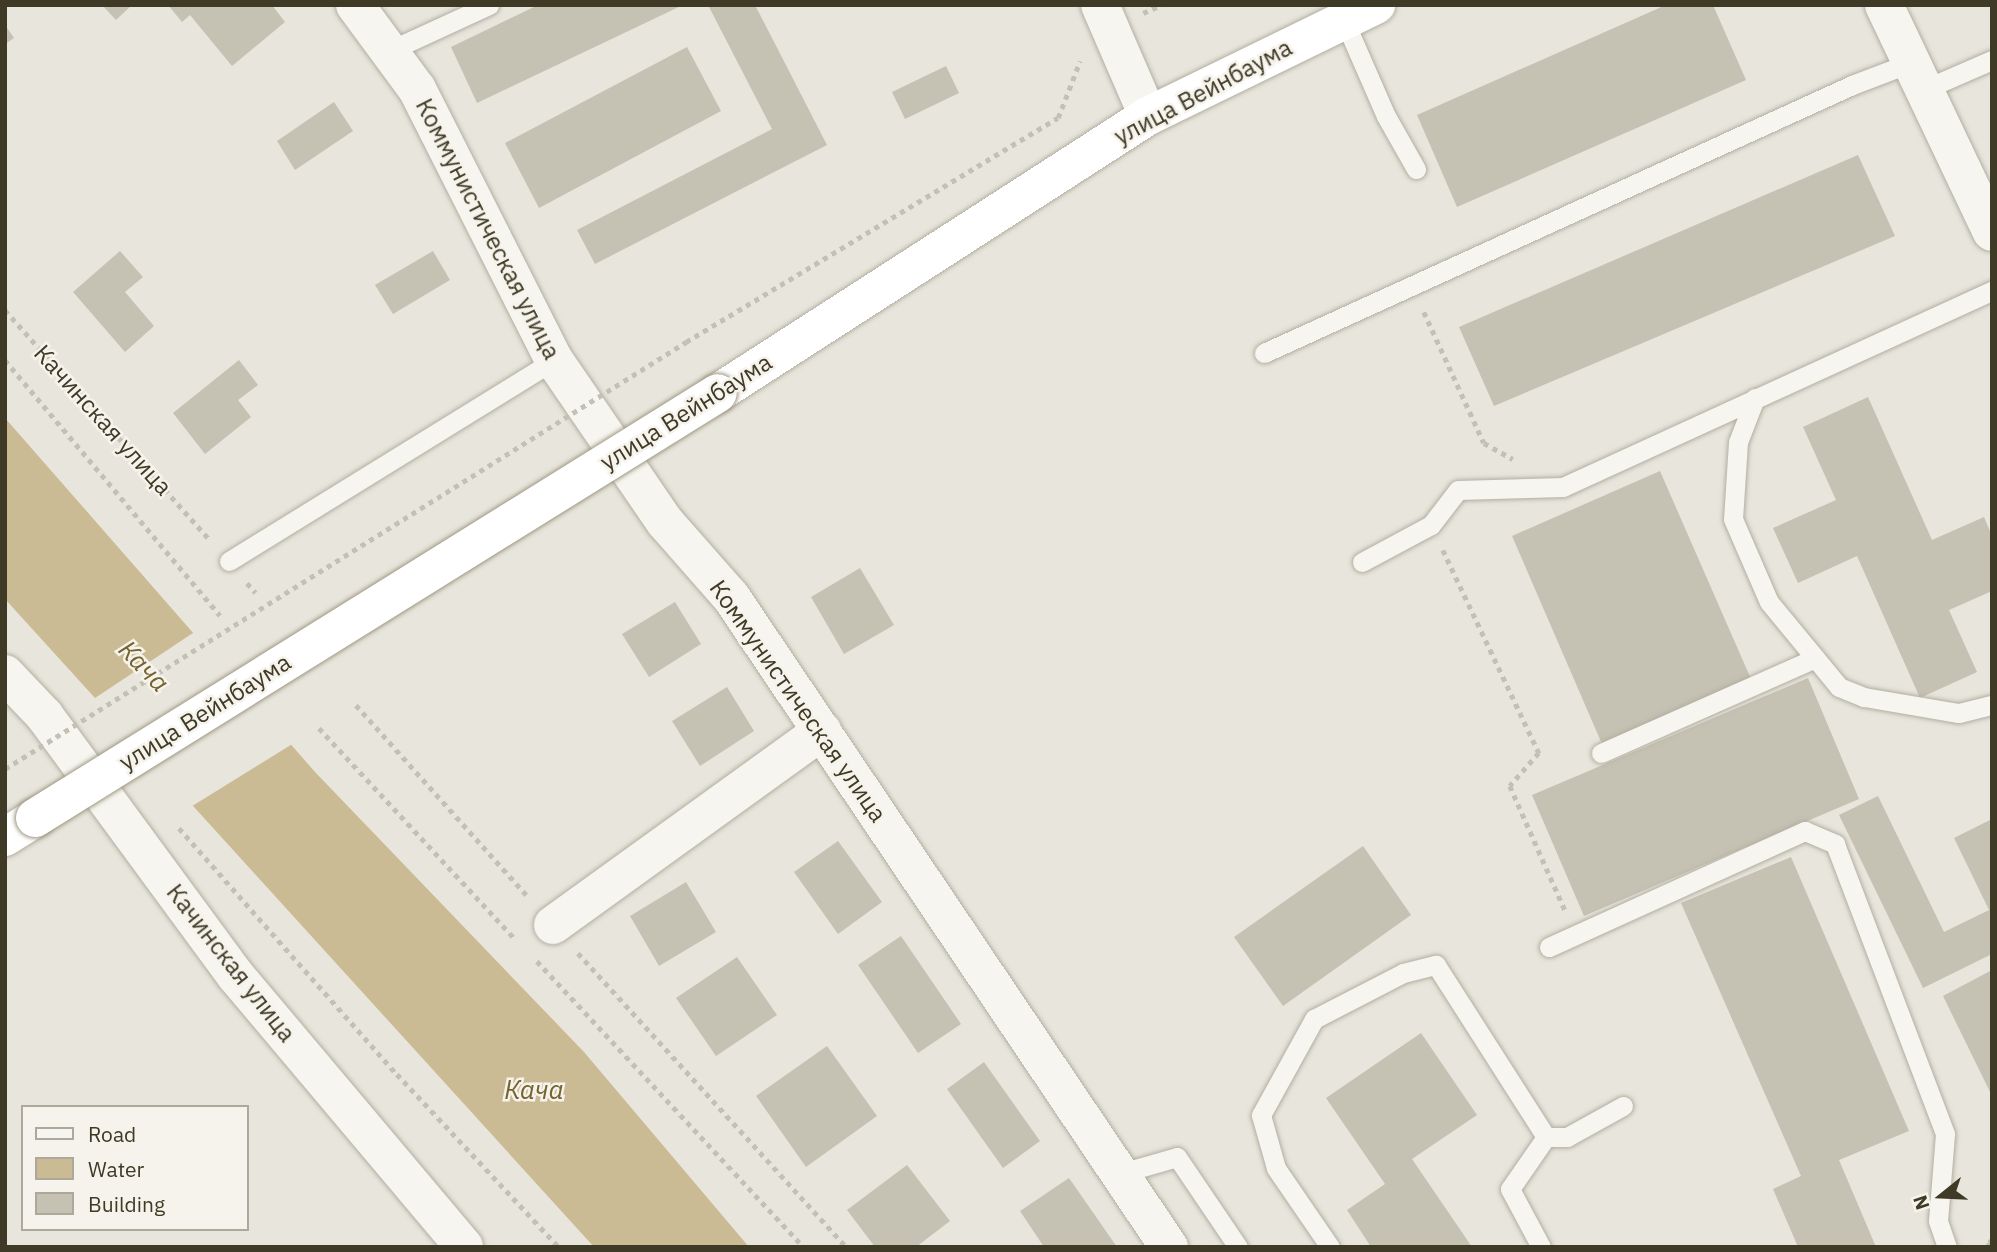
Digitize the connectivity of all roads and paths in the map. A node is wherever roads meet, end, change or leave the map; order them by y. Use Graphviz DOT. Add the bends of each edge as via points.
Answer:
graph roads {
  1 [pos="355,5"];
  2 [pos="489,5"];
  3 [pos="1100,5"];
  4 [pos="1161,5"];
  5 [pos="1884,5"];
  6 [pos="1360,12"];
  7 [pos="1139,15"];
  8 [pos="1085,48"];
  9 [pos="391,50"];
  10 [pos="1992,60"];
  11 [pos="1917,77"];
  12 [pos="1148,116"];
  13 [pos="1416,169"];
  14 [pos="1992,232"];
  15 [pos="1412,285"];
  16 [pos="1992,291"];
  17 [pos="5,310"];
  18 [pos="1264,353"];
  19 [pos="5,360"];
  20 [pos="554,360"];
  21 [pos="1755,398"];
  22 [pos="1563,487"];
  23 [pos="1431,524"];
  24 [pos="229,561"];
  25 [pos="1362,562"];
  26 [pos="256,593"];
  27 [pos="220,615"];
  28 [pos="1815,658"];
  29 [pos="5,674"];
  30 [pos="356,705"];
  31 [pos="1992,705"];
  32 [pos="80,713"];
  33 [pos="89,724"];
  34 [pos="319,728"];
  35 [pos="822,731"];
  36 [pos="1601,753"];
  37 [pos="5,769"];
  38 [pos="176,825"];
  39 [pos="20,827"];
  40 [pos="1566,911"];
  41 [pos="541,939"];
  42 [pos="520,943"];
  43 [pos="1549,947"];
  44 [pos="1623,1106"];
  45 [pos="1546,1137"];
  46 [pos="1118,1174"];
  47 [pos="1992,1241"];
  48 [pos="464,1247"];
  49 [pos="559,1247"];
  50 [pos="804,1247"];
  51 [pos="846,1247"];
  52 [pos="1169,1247"];
  53 [pos="1238,1247"];
  54 [pos="1330,1247"];
  55 [pos="1541,1247"];
  56 [pos="1947,1247"];
  57 [pos="1990,1247"];
  1 -- 9 [label="street, Коммунистическая улица"];
  2 -- 9 [label="lane"];
  3 -- 12 [label="street"];
  4 -- 7 [label="path"];
  5 -- 11 [label="street"];
  6 -- 12 [label="highway, улица Вейнбаума"];
  6 -- 13 [label="lane" via="1386,116"];
  8 -- 37 [label="path, bridge" via="1058,118 686,342"];
  9 -- 20 [label="street, Коммунистическая улица" via="417,89"];
  10 -- 11 [label="lane"];
  11 -- 14 [label="street"];
  11 -- 15 [label="lane" via="1852,85"];
  12 -- 39 [label="highway, улица Вейнбаума, bridge" via="718,393"];
  15 -- 18 [label="lane"];
  15 -- 22 [label="path" via="1484,443"];
  16 -- 21 [label="lane"];
  17 -- 24 [label="path, Качинская улица"];
  19 -- 27 [label="path"];
  20 -- 24 [label="lane"];
  20 -- 35 [label="street, Коммунистическая улица" via="665,522 731,597"];
  21 -- 22 [label="lane"];
  21 -- 28 [label="lane" via="1738,442 1734,519 1769,603"];
  22 -- 23 [label="lane" via="1458,490"];
  23 -- 25 [label="lane"];
  23 -- 40 [label="path" via="1539,753 1510,786"];
  24 -- 26 [label="path, Качинская улица"];
  28 -- 31 [label="lane" via="1839,687 1864,697 1959,713"];
  28 -- 36 [label="lane"];
  29 -- 48 [label="street, Качинская улица" via="44,715 236,976"];
  30 -- 41 [label="path"];
  32 -- 33 [label="path"];
  34 -- 42 [label="path"];
  35 -- 41 [label="street"];
  35 -- 46 [label="street, Коммунистическая улица"];
  38 -- 49 [label="path" via="397,1074"];
  41 -- 50 [label="path"];
  41 -- 51 [label="path"];
  43 -- 56 [label="lane" via="1805,831 1835,844 1945,1134 1938,1221"];
  44 -- 45 [label="lane" via="1567,1137"];
  45 -- 54 [label="lane" via="1436,965 1403,973 1314,1019 1261,1115 1276,1168"];
  45 -- 55 [label="lane" via="1510,1189"];
  46 -- 52 [label="street, Коммунистическая улица"];
  46 -- 53 [label="lane" via="1177,1157"];
  47 -- 57 [label="path"];
}
